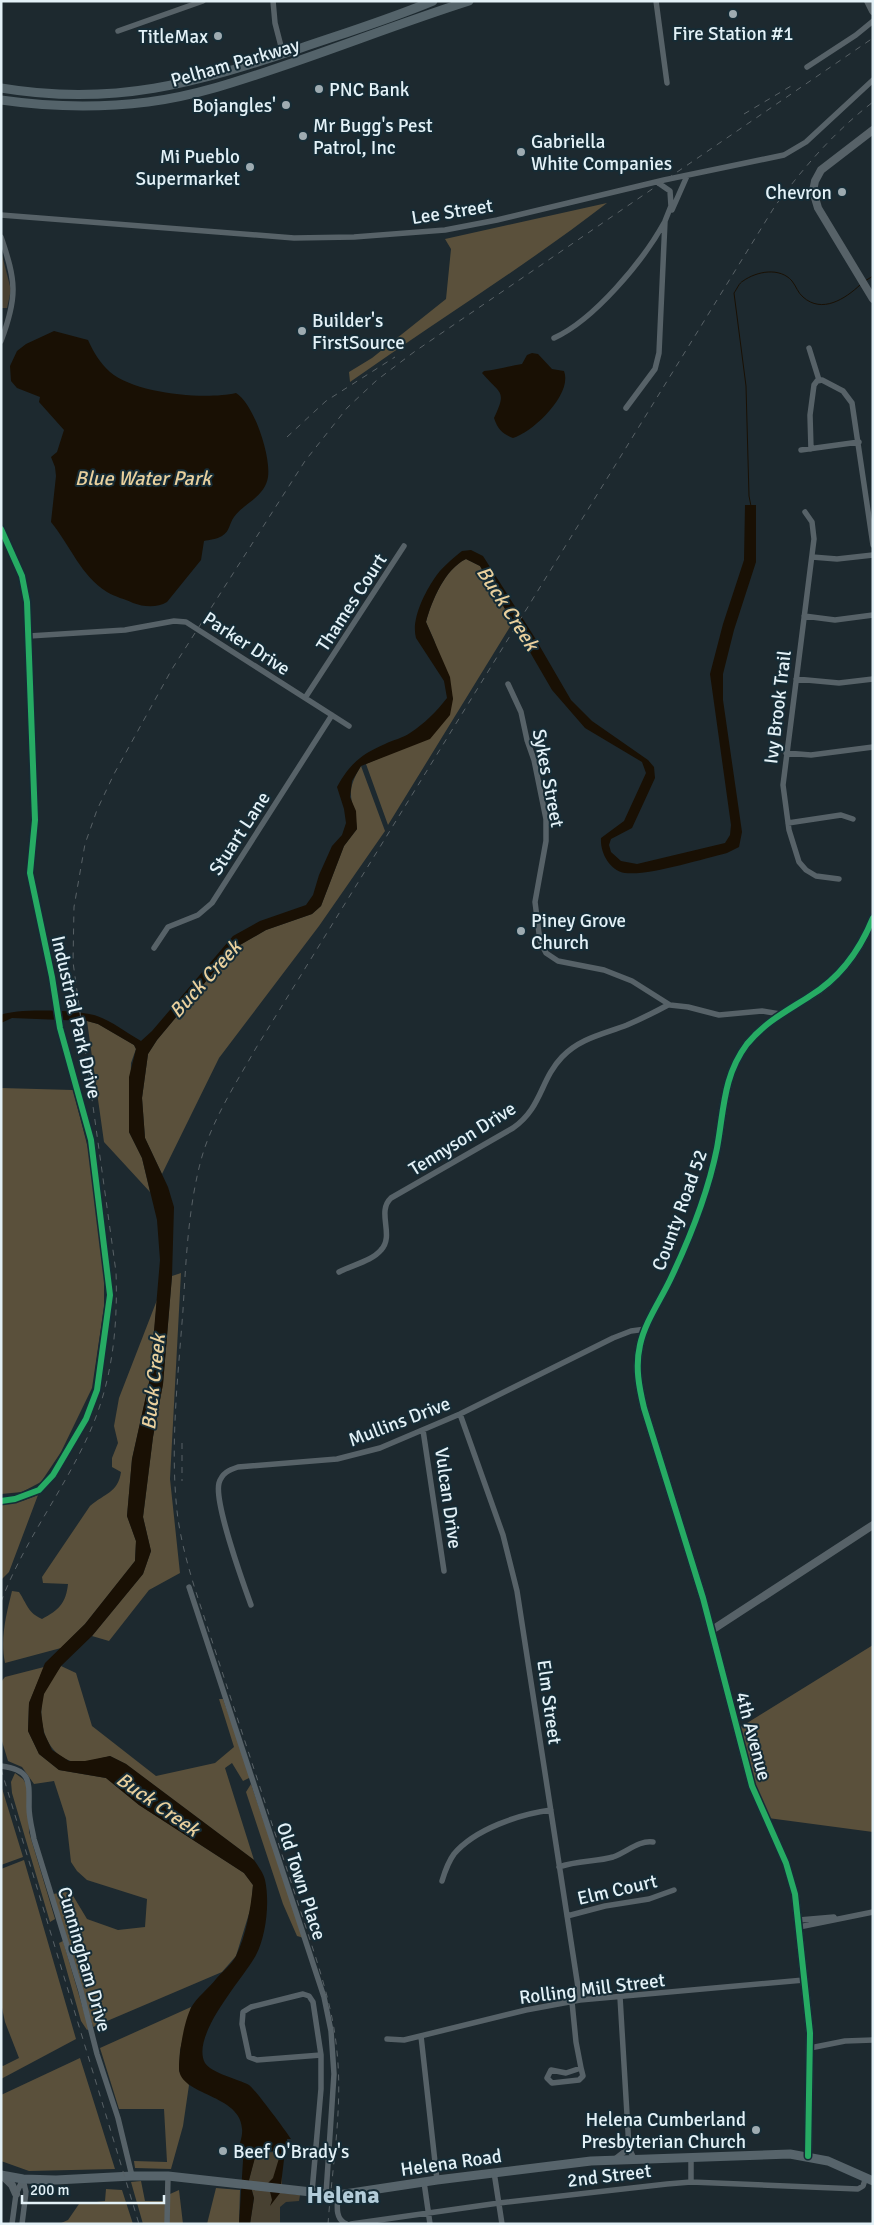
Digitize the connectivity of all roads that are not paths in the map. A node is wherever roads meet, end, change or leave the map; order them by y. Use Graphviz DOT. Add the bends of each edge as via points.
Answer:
graph roads {
  1 [pos="203,1"];
  2 [pos="274,1"];
  3 [pos="433,1"];
  4 [pos="469,1"];
  5 [pos="656,1"];
  6 [pos="868,1"];
  7 [pos="873,11"];
  8 [pos="400,13"];
  9 [pos="873,21"];
  10 [pos="403,24"];
  11 [pos="118,31"];
  12 [pos="336,36"];
  13 [pos="339,47"];
  14 [pos="283,54"];
  15 [pos="286,66"];
  16 [pos="807,67"];
  17 [pos="232,71"];
  18 [pos="873,80"];
  19 [pos="667,83"];
  20 [pos="232,84"];
  21 [pos="1,88"];
  22 [pos="130,92"];
  23 [pos="1,100"];
  24 [pos="130,104"];
  25 [pos="873,130"];
  26 [pos="687,176"];
  27 [pos="657,182"];
  28 [pos="1,216"];
  29 [pos="665,221"];
  30 [pos="1,237"];
  31 [pos="873,299"];
  32 [pos="554,338"];
  33 [pos="1,340"];
  34 [pos="809,348"];
  35 [pos="819,380"];
  36 [pos="626,408"];
  37 [pos="859,442"];
  38 [pos="811,449"];
  39 [pos="801,450"];
  40 [pos="805,512"];
  41 [pos="1,528"];
  42 [pos="873,545"];
  43 [pos="404,546"];
  44 [pos="873,555"];
  45 [pos="812,557"];
  46 [pos="873,615"];
  47 [pos="804,616"];
  48 [pos="29,636"];
  49 [pos="796,679"];
  50 [pos="873,679"];
  51 [pos="508,684"];
  52 [pos="306,698"];
  53 [pos="332,715"];
  54 [pos="349,726"];
  55 [pos="873,747"];
  56 [pos="786,753"];
  57 [pos="853,819"];
  58 [pos="788,823"];
  59 [pos="839,879"];
  60 [pos="873,918"];
  61 [pos="154,948"];
  62 [pos="668,1005"];
  63 [pos="780,1014"];
  64 [pos="339,1272"];
  65 [pos="646,1328"];
  66 [pos="460,1414"];
  67 [pos="423,1430"];
  68 [pos="217,1473"];
  69 [pos="224,1473"];
  70 [pos="1,1501"];
  71 [pos="873,1525"];
  72 [pos="444,1571"];
  73 [pos="189,1586"];
  74 [pos="251,1605"];
  75 [pos="712,1630"];
  76 [pos="1,1766"];
  77 [pos="551,1810"];
  78 [pos="653,1842"];
  79 [pos="559,1867"];
  80 [pos="442,1881"];
  81 [pos="674,1890"];
  82 [pos="873,1912"];
  83 [pos="567,1916"];
  84 [pos="799,1923"];
  85 [pos="804,1980"];
  86 [pos="620,1997"];
  87 [pos="580,2000"];
  88 [pos="572,2002"];
  89 [pos="421,2036"];
  90 [pos="387,2040"];
  91 [pos="873,2040"];
  92 [pos="810,2048"];
  93 [pos="321,2055"];
  94 [pos="581,2068"];
  95 [pos="629,2148"];
  96 [pos="808,2156"];
  97 [pos="691,2157"];
  98 [pos="634,2158"];
  99 [pos="614,2160"];
  100 [pos="494,2172"];
  101 [pos="1,2175"];
  102 [pos="132,2176"];
  103 [pos="168,2176"];
  104 [pos="23,2179"];
  105 [pos="870,2179"];
  106 [pos="437,2180"];
  107 [pos="424,2182"];
  108 [pos="691,2182"];
  109 [pos="312,2192"];
  110 [pos="16,2194"];
  111 [pos="326,2194"];
  112 [pos="338,2195"];
  113 [pos="499,2203"];
  114 [pos="428,2213"];
  115 [pos="344,2223"];
  116 [pos="12,2224"];
  117 [pos="22,2224"];
  118 [pos="167,2224"];
  119 [pos="351,2224"];
  120 [pos="430,2224"];
  121 [pos="502,2224"];
  1 -- 11 [label="street"];
  2 -- 14 [label="street" via="275,23"];
  3 -- 8 [label="main road, Pelham Parkway"];
  4 -- 10 [label="main road, Pelham Parkway"];
  5 -- 19 [label="street"];
  6 -- 7 [label="street"];
  8 -- 10 [label="main road"];
  8 -- 12 [label="main road, Pelham Parkway"];
  9 -- 16 [label="street"];
  10 -- 13 [label="main road, Pelham Parkway"];
  12 -- 13 [label="main road"];
  12 -- 14 [label="main road, Pelham Parkway"];
  13 -- 15 [label="main road, Pelham Parkway"];
  14 -- 15 [label="main road"];
  14 -- 17 [label="main road, Pelham Parkway"];
  15 -- 20 [label="main road, Pelham Parkway"];
  17 -- 20 [label="main road"];
  17 -- 22 [label="main road, Pelham Parkway" via="179,85"];
  18 -- 26 [label="street, Lee Street" via="794,151"];
  20 -- 24 [label="main road, Pelham Parkway" via="185,96"];
  21 -- 22 [label="main road, Pelham Parkway" via="61,95"];
  22 -- 24 [label="main road"];
  23 -- 24 [label="main road, Pelham Parkway" via="65,107"];
  25 -- 31 [label="street" via="821,170 813,185 816,204"];
  26 -- 27 [label="street, Lee Street"];
  26 -- 29 [label="street"];
  27 -- 28 [label="street, Lee Street" via="474,225 354,237 267,236"];
  27 -- 29 [label="street" via="666,186 671,196 670,212"];
  29 -- 32 [label="street" via="654,242 613,291 579,322"];
  29 -- 36 [label="street" via="659,352 655,369"];
  30 -- 33 [label="street" via="13,275 15,294"];
  34 -- 35 [label="street"];
  35 -- 37 [label="street" via="838,386 848,396 854,410"];
  35 -- 38 [label="street" via="814,385 811,405"];
  37 -- 38 [label="street"];
  37 -- 42 [label="street"];
  38 -- 39 [label="street"];
  40 -- 45 [label="street, Ivy Brook Trail" via="814,530"];
  41 -- 48 [label="street, Industrial Park Drive" via="22,576"];
  43 -- 52 [label="street, Thames Court"];
  44 -- 45 [label="street" via="837,559"];
  45 -- 47 [label="street, Ivy Brook Trail"];
  46 -- 47 [label="street" via="835,620"];
  47 -- 49 [label="street, Ivy Brook Trail"];
  48 -- 52 [label="street, Parker Drive" via="126,629 181,621 192,624"];
  48 -- 70 [label="street, Industrial Park Drive" via="35,820 30,873 60,1028 91,1140 110,1294 97,1390 86,1419 52,1475 33,1493"];
  49 -- 50 [label="street" via="839,683"];
  49 -- 56 [label="street, Ivy Brook Trail"];
  51 -- 62 [label="street, Sykes Street" via="521,712 546,819 546,841 535,902 543,949 554,960 604,970 639,984"];
  52 -- 53 [label="street, Parker Drive"];
  53 -- 54 [label="street, Parker Drive"];
  53 -- 61 [label="street, Stuart Lane" via="212,903 203,912 168,927"];
  55 -- 56 [label="street" via="811,756"];
  56 -- 58 [label="street, Ivy Brook Trail" via="783,780"];
  57 -- 58 [label="street" via="841,816"];
  58 -- 59 [label="street, Ivy Brook Trail" via="802,866 816,876"];
  60 -- 63 [label="street, County Road 52" via="860,946 837,975"];
  62 -- 63 [label="street" via="719,1015"];
  62 -- 64 [label="street, Tennyson Drive" via="587,1039 570,1050 551,1071 528,1117 391,1198 385,1210 387,1235 382,1250"];
  63 -- 65 [label="street, County Road 52" via="749,1042 730,1073 717,1147 704,1196 677,1264"];
  65 -- 66 [label="street, Mullins Drive" via="613,1338"];
  65 -- 75 [label="street, 4th Avenue" via="639,1352 640,1390"];
  66 -- 67 [label="street, Mullins Drive"];
  66 -- 77 [label="street, Elm Street" via="503,1535 513,1575"];
  67 -- 69 [label="street, Mullins Drive" via="380,1448 350,1456 238,1467"];
  67 -- 72 [label="street, Vulcan Drive"];
  68 -- 69 [label="street, Mullins Drive"];
  69 -- 74 [label="street" via="219,1481 218,1496"];
  71 -- 75 [label="street"];
  73 -- 111 [label="street, Old Town Place" via="324,1997 331,2030 334,2074"];
  75 -- 84 [label="street, 4th Avenue" via="749,1779 789,1871 796,1894"];
  76 -- 102 [label="street, Cunningham Drive" via="21,1772 30,1785 34,1839 118,2118"];
  77 -- 79 [label="street, Elm Street"];
  77 -- 80 [label="street" via="525,1813 473,1837 451,1859"];
  78 -- 79 [label="street" via="640,1844 613,1857"];
  79 -- 83 [label="street, Elm Street"];
  81 -- 83 [label="street, Elm Court" via="650,1899"];
  82 -- 84 [label="street"];
  83 -- 87 [label="street, Elm Street"];
  84 -- 85 [label="street, 4th Avenue"];
  85 -- 86 [label="street, Rolling Mill Street"];
  85 -- 92 [label="street, 4th Avenue"];
  86 -- 87 [label="street, Rolling Mill Street"];
  86 -- 95 [label="street"];
  87 -- 88 [label="street, Rolling Mill Street"];
  88 -- 89 [label="street, Rolling Mill Street"];
  88 -- 94 [label="street"];
  89 -- 90 [label="street, Rolling Mill Street"];
  89 -- 106 [label="street"];
  91 -- 92 [label="street"];
  92 -- 96 [label="street, 4th Avenue"];
  93 -- 93 [label="street" via="313,2002 309,1996 300,1995 243,2012 246,2050 252,2059"];
  93 -- 109 [label="street" via="322,2086"];
  94 -- 94 [label="street" via="583,2076 579,2080 554,2083 547,2078 551,2070 566,2073"];
  95 -- 98 [label="street"];
  95 -- 99 [label="street"];
  96 -- 97 [label="main road, Helena Road"];
  96 -- 105 [label="main road, Helena Road"];
  97 -- 98 [label="main road, Helena Road"];
  97 -- 108 [label="street"];
  98 -- 99 [label="main road, Helena Road"];
  99 -- 100 [label="main road, Helena Road"];
  100 -- 106 [label="main road, Helena Road"];
  100 -- 113 [label="street"];
  101 -- 104 [label="main road, Helena Road"];
  101 -- 110 [label="street"];
  102 -- 103 [label="main road, Helena Road"];
  102 -- 104 [label="main road, Helena Road"];
  103 -- 109 [label="main road, Helena Road"];
  103 -- 118 [label="street"];
  104 -- 110 [label="street"];
  104 -- 117 [label="street" via="26,2192"];
  105 -- 108 [label="street, 2nd Street" via="858,2189"];
  106 -- 107 [label="main road, Helena Road"];
  107 -- 112 [label="main road, Helena Road"];
  107 -- 114 [label="street"];
  108 -- 113 [label="street, 2nd Street"];
  109 -- 111 [label="main road, Helena Road"];
  110 -- 116 [label="street"];
  111 -- 112 [label="main road, Helena Road"];
  112 -- 115 [label="street" via="338,2213"];
  113 -- 114 [label="street, 2nd Street"];
  113 -- 121 [label="street"];
  114 -- 119 [label="street, 2nd Street"];
  114 -- 120 [label="street"];
}
